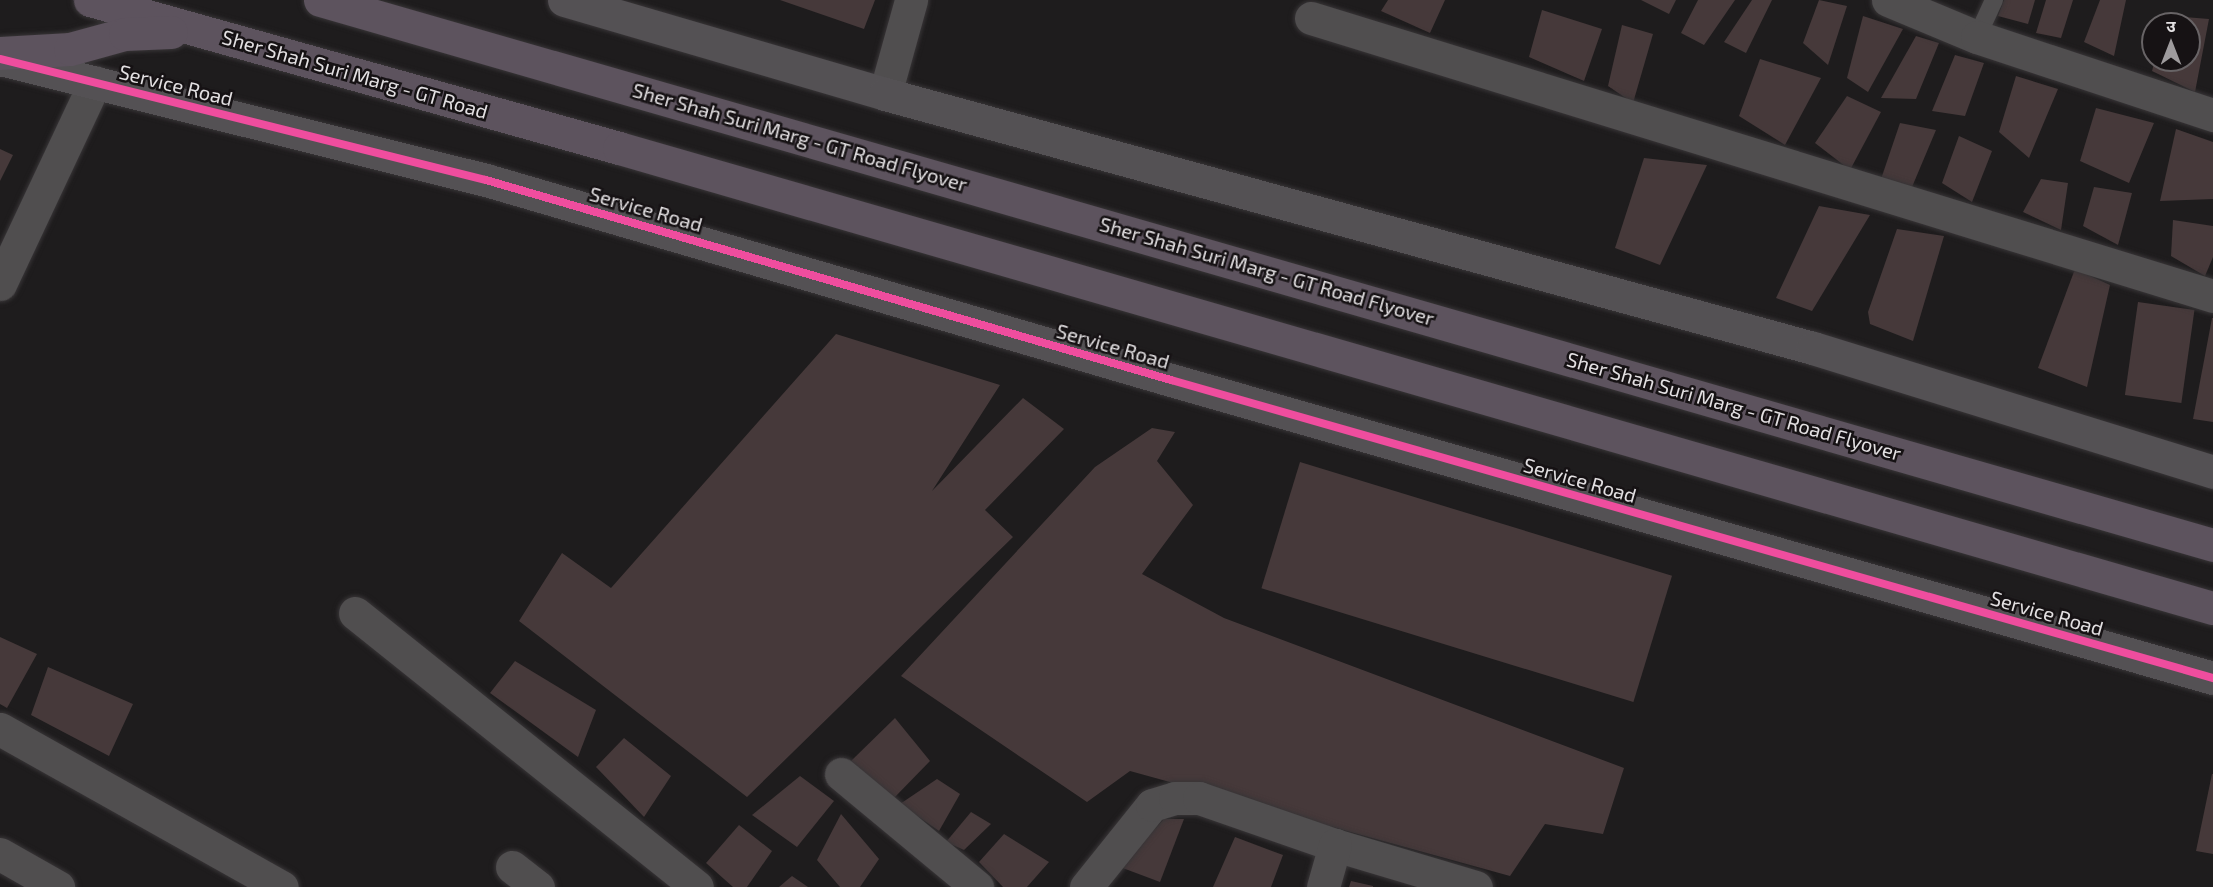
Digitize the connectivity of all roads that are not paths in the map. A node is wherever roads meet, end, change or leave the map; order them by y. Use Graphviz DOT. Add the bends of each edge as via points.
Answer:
graph roads {
  1 [pos="90,0"];
  2 [pos="320,0"];
  3 [pos="564,0"];
  4 [pos="910,0"];
  5 [pos="1888,0"];
  6 [pos="1994,0"];
  7 [pos="1311,18"];
  8 [pos="1977,37"];
  9 [pos="235,41"];
  10 [pos="0,53"];
  11 [pos="0,58"];
  12 [pos="95,82"];
  13 [pos="885,94"];
  14 [pos="2213,115"];
  15 [pos="0,284"];
  16 [pos="2213,296"];
  17 [pos="2213,472"];
  18 [pos="2213,545"];
  19 [pos="2213,608"];
  20 [pos="355,613"];
  21 [pos="2213,678"];
  22 [pos="0,729"];
  23 [pos="841,774"];
  24 [pos="1335,845"];
  25 [pos="0,854"];
  26 [pos="512,867"];
  27 [pos="58,887"];
  28 [pos="282,887"];
  29 [pos="538,887"];
  30 [pos="697,887"];
  31 [pos="976,887"];
  32 [pos="1086,887"];
  33 [pos="1323,887"];
  34 [pos="1476,887"];
  1 -- 9 [label="highway, Sher Shah Suri Marg - GT Road"];
  2 -- 18 [label="highway, Sher Shah Suri Marg - GT Road Flyover"];
  3 -- 13 [label="street"];
  4 -- 13 [label="street"];
  5 -- 8 [label="street"];
  6 -- 8 [label="lane"];
  7 -- 16 [label="street"];
  8 -- 14 [label="street"];
  9 -- 10 [label="highway" via="156,31 125,34 70,49"];
  9 -- 19 [label="highway, Sher Shah Suri Marg - GT Road"];
  11 -- 12 [label="street, Service Road"];
  12 -- 15 [label="street"];
  12 -- 21 [label="street, Service Road" via="486,180"];
  13 -- 17 [label="street" via="1813,348"];
  20 -- 30 [label="street"];
  22 -- 28 [label="street"];
  23 -- 31 [label="street"];
  24 -- 32 [label="street" via="1199,798 1175,798 1152,805"];
  24 -- 33 [label="street"];
  24 -- 34 [label="street"];
  25 -- 27 [label="street"];
  26 -- 29 [label="street"];
}
